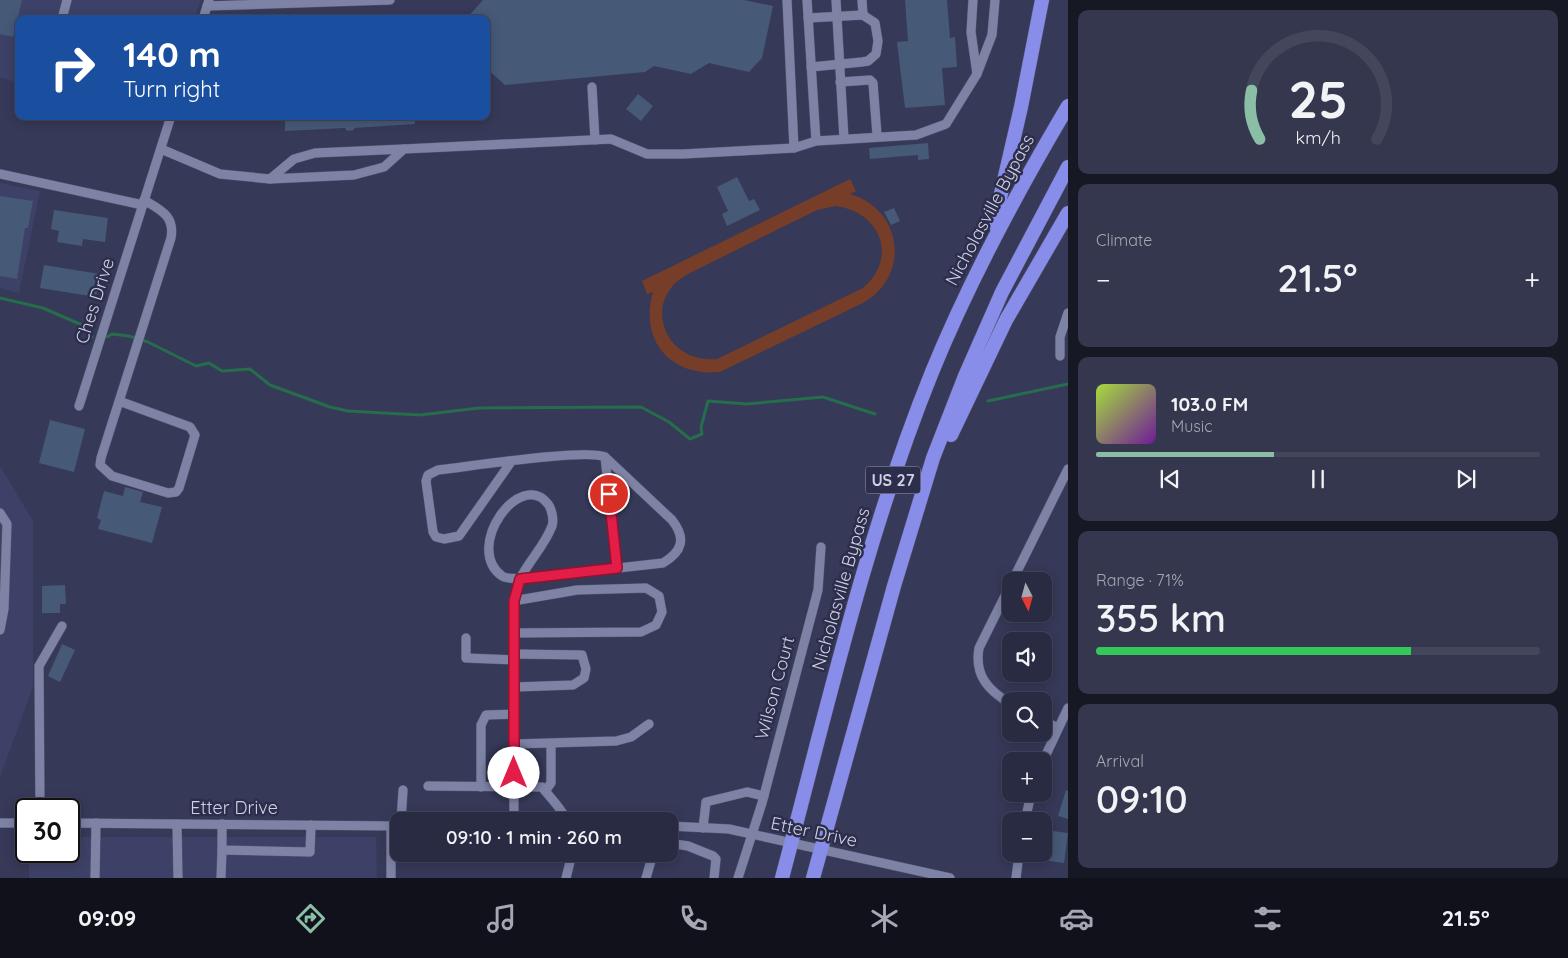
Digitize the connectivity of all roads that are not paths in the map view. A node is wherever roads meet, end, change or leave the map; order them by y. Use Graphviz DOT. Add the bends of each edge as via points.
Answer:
graph roads {
  1 [pos="67,0"];
  2 [pos="390,0"];
  3 [pos="787,0"];
  4 [pos="807,0"];
  5 [pos="836,0"];
  6 [pos="862,0"];
  7 [pos="973,0"];
  8 [pos="995,0"];
  9 [pos="1035,0"];
  10 [pos="1042,0"];
  11 [pos="208,3"];
  12 [pos="63,15"];
  13 [pos="204,15"];
  14 [pos="863,15"];
  15 [pos="837,16"];
  16 [pos="808,18"];
  17 [pos="1034,47"];
  18 [pos="839,65"];
  19 [pos="811,67"];
  20 [pos="977,74"];
  21 [pos="840,82"];
  22 [pos="592,88"];
  23 [pos="1068,106"];
  24 [pos="171,120"];
  25 [pos="877,136"];
  26 [pos="844,139"];
  27 [pos="595,140"];
  28 [pos="816,141"];
  29 [pos="794,148"];
  30 [pos="161,149"];
  31 [pos="404,149"];
  32 [pos="1068,167"];
  33 [pos="0,174"];
  34 [pos="270,179"];
  35 [pos="144,203"];
  36 [pos="1068,214"];
  37 [pos="988,249"];
  38 [pos="1068,314"];
  39 [pos="1060,356"];
  40 [pos="119,401"];
  41 [pos="79,406"];
  42 [pos="604,457"];
  43 [pos="510,462"];
  44 [pos="1068,469"];
  45 [pos="0,513"];
  46 [pos="912,525"];
  47 [pos="821,547"];
  48 [pos="617,568"];
  49 [pos="520,579"];
  50 [pos="514,601"];
  51 [pos="62,626"];
  52 [pos="0,630"];
  53 [pos="514,633"];
  54 [pos="466,638"];
  55 [pos="515,657"];
  56 [pos="515,687"];
  57 [pos="1002,699"];
  58 [pos="1068,708"];
  59 [pos="515,714"];
  60 [pos="649,724"];
  61 [pos="1052,725"];
  62 [pos="1058,728"];
  63 [pos="514,744"];
  64 [pos="551,744"];
  65 [pos="1047,752"];
  66 [pos="428,786"];
  67 [pos="481,787"];
  68 [pos="514,787"];
  69 [pos="403,790"];
  70 [pos="545,790"];
  71 [pos="764,796"];
  72 [pos="40,798"];
  73 [pos="402,812"];
  74 [pos="514,812"];
  75 [pos="563,812"];
  76 [pos="0,823"];
  77 [pos="15,823"];
  78 [pos="80,823"];
  79 [pos="96,823"];
  80 [pos="177,824"];
  81 [pos="222,824"];
  82 [pos="311,825"];
  83 [pos="390,826"];
  84 [pos="678,827"];
  85 [pos="703,828"];
  86 [pos="751,835"];
  87 [pos="791,843"];
  88 [pos="678,844"];
  89 [pos="222,850"];
  90 [pos="819,850"];
  91 [pos="392,862"];
  92 [pos="570,862"];
  93 [pos="651,862"];
  94 [pos="1018,862"];
  95 [pos="914,874"];
  96 [pos="95,878"];
  97 [pos="178,878"];
  98 [pos="220,878"];
  99 [pos="391,878"];
  100 [pos="566,878"];
  101 [pos="646,878"];
  102 [pos="714,878"];
  103 [pos="738,878"];
  104 [pos="782,878"];
  105 [pos="813,878"];
  106 [pos="950,878"];
  107 [pos="1016,878"];
  1 -- 12 [label="street"];
  2 -- 11 [label="street"];
  3 -- 29 [label="street"];
  4 -- 16 [label="street"];
  5 -- 15 [label="street"];
  6 -- 14 [label="street"];
  7 -- 20 [label="street" via="971,32"];
  8 -- 20 [label="street" via="992,35"];
  9 -- 17 [label="highway"];
  10 -- 17 [label="highway"];
  11 -- 13 [label="street"];
  14 -- 15 [label="street"];
  14 -- 18 [label="street" via="877,28 876,54 868,61"];
  15 -- 16 [label="street"];
  15 -- 18 [label="street"];
  16 -- 19 [label="street"];
  17 -- 37 [label="highway"];
  18 -- 19 [label="street"];
  18 -- 21 [label="street"];
  19 -- 28 [label="street"];
  20 -- 25 [label="street" via="946,124 916,134"];
  21 -- 25 [label="street" via="870,80 873,83"];
  21 -- 26 [label="street"];
  22 -- 27 [label="street"];
  23 -- 37 [label="highway, Nicholasville Bypass / US 27"];
  24 -- 30 [label="street, Ches Drive"];
  25 -- 26 [label="street"];
  26 -- 28 [label="street"];
  27 -- 29 [label="street" via="612,139 647,154"];
  27 -- 31 [label="street"];
  28 -- 29 [label="street"];
  30 -- 34 [label="street" via="220,174"];
  30 -- 35 [label="street, Ches Drive"];
  31 -- 34 [label="street" via="384,167 354,175"];
  31 -- 34 [label="street" via="315,153 294,159"];
  32 -- 46 [label="highway, US 27" via="1029,236 989,320 943,431"];
  33 -- 35 [label="street"];
  35 -- 40 [label="street" via="167,214 172,232"];
  35 -- 41 [label="street, Ches Drive"];
  36 -- 46 [label="highway" via="982,367"];
  37 -- 87 [label="highway, Nicholasville Bypass / US 27" via="935,364 895,473 860,588"];
  38 -- 39 [label="street" via="1060,337"];
  40 -- 40 [label="street" via="100,465 112,476 168,493 176,492 180,488 194,431"];
  42 -- 43 [label="street" via="585,453"];
  42 -- 48 [label="street"];
  42 -- 48 [label="street" via="672,520 682,540 673,558 664,563"];
  43 -- 43 [label="street" via="438,470 428,475 426,481 436,537 459,536"];
  44 -- 57 [label="street" via="979,648 977,666 984,682"];
  45 -- 52 [label="street" via="7,524 4,609"];
  46 -- 90 [label="highway, US 27"];
  47 -- 71 [label="street, Wilson Court" via="818,590"];
  48 -- 49 [label="street"];
  49 -- 49 [label="street" via="503,577 495,569 488,545 489,535 502,515 517,498 528,494 543,498 551,508 553,525"];
  49 -- 50 [label="street"];
  50 -- 53 [label="street"];
  50 -- 53 [label="street" via="577,590 646,588 659,596 662,612 656,625 641,632"];
  51 -- 72 [label="street" via="40,666"];
  53 -- 55 [label="street"];
  54 -- 55 [label="street" via="466,658"];
  55 -- 56 [label="street"];
  55 -- 56 [label="street" via="582,655 586,669 584,678 574,685"];
  56 -- 59 [label="street"];
  58 -- 62 [label="street"];
  59 -- 63 [label="street"];
  59 -- 67 [label="street" via="486,715 481,724"];
  60 -- 64 [label="street" via="630,738 616,741"];
  61 -- 62 [label="street"];
  62 -- 65 [label="street"];
  63 -- 64 [label="street"];
  63 -- 68 [label="street"];
  64 -- 70 [label="street" via="550,783"];
  66 -- 67 [label="street"];
  67 -- 68 [label="street"];
  68 -- 70 [label="street" via="542,787"];
  68 -- 74 [label="street"];
  69 -- 73 [label="street"];
  70 -- 75 [label="street"];
  71 -- 85 [label="street" via="747,792 706,802"];
  71 -- 86 [label="street, Wilson Court"];
  76 -- 77 [label="street"];
  78 -- 79 [label="street, Etter Drive"];
  79 -- 80 [label="street, Etter Drive"];
  79 -- 96 [label="street"];
  80 -- 81 [label="street, Etter Drive"];
  80 -- 97 [label="street"];
  81 -- 82 [label="street, Etter Drive"];
  81 -- 89 [label="street"];
  82 -- 83 [label="street, Etter Drive"];
  82 -- 89 [label="street" via="310,852"];
  84 -- 85 [label="street, Etter Drive"];
  85 -- 86 [label="street, Etter Drive" via="729,829"];
  86 -- 87 [label="street, Etter Drive"];
  86 -- 103 [label="street, Wilson Court"];
  87 -- 90 [label="street, Etter Drive"];
  87 -- 104 [label="highway, Nicholasville Bypass / US 27"];
  88 -- 102 [label="street" via="713,856 716,864"];
  89 -- 98 [label="street"];
  90 -- 95 [label="street, Etter Drive"];
  90 -- 105 [label="highway, US 27"];
  91 -- 99 [label="street"];
  92 -- 100 [label="street"];
  93 -- 101 [label="street"];
  94 -- 107 [label="street"];
  95 -- 106 [label="street, Etter Drive"];
}
